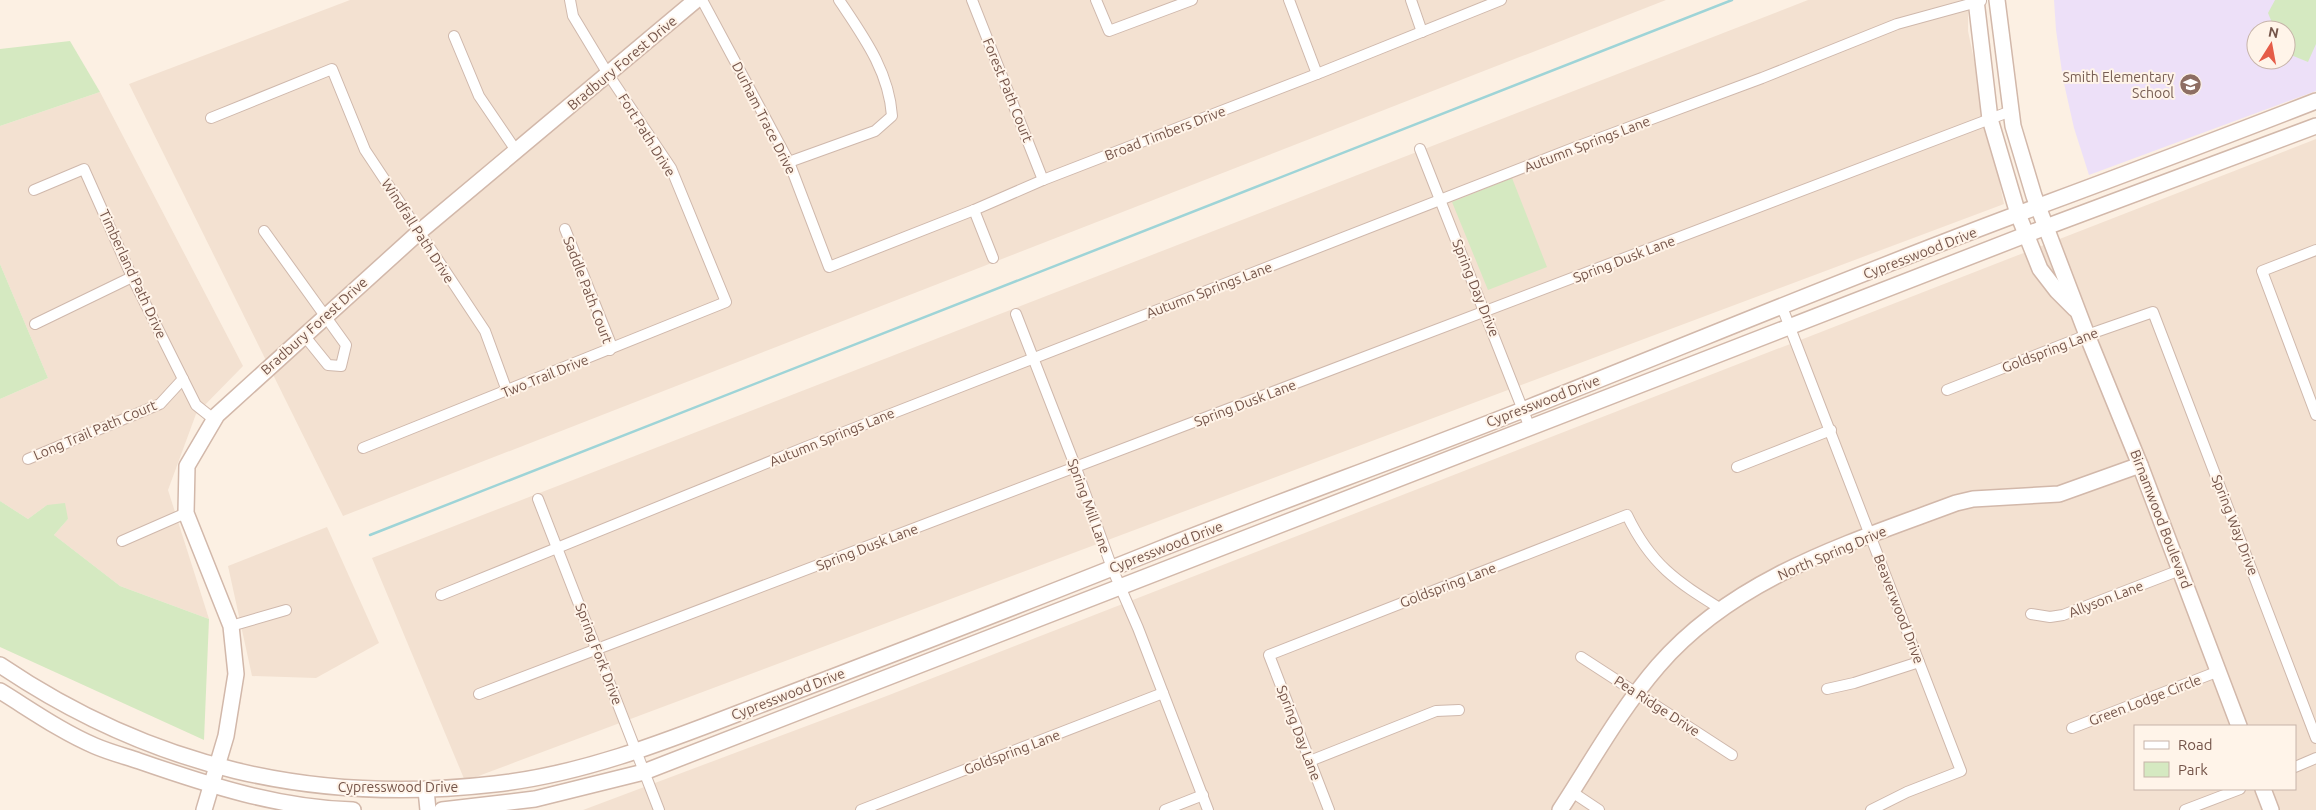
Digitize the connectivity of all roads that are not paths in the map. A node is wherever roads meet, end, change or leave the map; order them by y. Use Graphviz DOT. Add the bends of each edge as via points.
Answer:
graph roads {
  1 [pos="570,0"];
  2 [pos="696,0"];
  3 [pos="702,0"];
  4 [pos="839,0"];
  5 [pos="972,0"];
  6 [pos="1096,0"];
  7 [pos="1192,0"];
  8 [pos="1289,0"];
  9 [pos="1411,0"];
  10 [pos="1501,0"];
  11 [pos="1997,0"];
  12 [pos="1978,1"];
  13 [pos="1422,32"];
  14 [pos="454,36"];
  15 [pos="608,74"];
  16 [pos="1317,74"];
  17 [pos="2316,101"];
  18 [pos="2011,111"];
  19 [pos="211,118"];
  20 [pos="1990,119"];
  21 [pos="2316,126"];
  22 [pos="520,149"];
  23 [pos="1420,149"];
  24 [pos="2185,153"];
  25 [pos="789,162"];
  26 [pos="2193,172"];
  27 [pos="1043,180"];
  28 [pos="34,190"];
  29 [pos="1439,200"];
  30 [pos="2038,207"];
  31 [pos="974,210"];
  32 [pos="2018,214"];
  33 [pos="2046,228"];
  34 [pos="564,229"];
  35 [pos="264,231"];
  36 [pos="418,233"];
  37 [pos="2026,235"];
  38 [pos="2316,250"];
  39 [pos="993,258"];
  40 [pos="830,267"];
  41 [pos="132,277"];
  42 [pos="726,302"];
  43 [pos="1782,307"];
  44 [pos="1486,311"];
  45 [pos="2153,312"];
  46 [pos="2079,313"];
  47 [pos="1016,314"];
  48 [pos="324,316"];
  49 [pos="35,324"];
  50 [pos="1789,327"];
  51 [pos="306,333"];
  52 [pos="2087,335"];
  53 [pos="610,350"];
  54 [pos="1033,358"];
  55 [pos="182,379"];
  56 [pos="1947,390"];
  57 [pos="507,391"];
  58 [pos="1523,410"];
  59 [pos="216,415"];
  60 [pos="2316,415"];
  61 [pos="1530,428"];
  62 [pos="1831,430"];
  63 [pos="363,448"];
  64 [pos="28,459"];
  65 [pos="2140,465"];
  66 [pos="1737,466"];
  67 [pos="1076,468"];
  68 [pos="1317,489"];
  69 [pos="538,499"];
  70 [pos="1326,509"];
  71 [pos="186,513"];
  72 [pos="1871,535"];
  73 [pos="122,541"];
  74 [pos="558,546"];
  75 [pos="1112,568"];
  76 [pos="2180,570"];
  77 [pos="1120,588"];
  78 [pos="441,595"];
  79 [pos="1721,609"];
  80 [pos="286,610"];
  81 [pos="2031,614"];
  82 [pos="231,626"];
  83 [pos="598,650"];
  84 [pos="1269,655"];
  85 [pos="1581,657"];
  86 [pos="1919,662"];
  87 [pos="868,664"];
  88 [pos="0,665"];
  89 [pos="2219,672"];
  90 [pos="874,683"];
  91 [pos="1827,689"];
  92 [pos="0,691"];
  93 [pos="1636,692"];
  94 [pos="1164,693"];
  95 [pos="479,694"];
  96 [pos="66,706"];
  97 [pos="1459,710"];
  98 [pos="53,723"];
  99 [pos="2239,725"];
  100 [pos="2072,728"];
  101 [pos="2316,738"];
  102 [pos="635,752"];
  103 [pos="1732,755"];
  104 [pos="2316,758"];
  105 [pos="1310,761"];
  106 [pos="218,767"];
  107 [pos="2296,767"];
  108 [pos="644,772"];
  109 [pos="211,786"];
  110 [pos="426,790"];
  111 [pos="2237,790"];
  112 [pos="2263,790"];
  113 [pos="1572,792"];
  114 [pos="1203,795"];
  115 [pos="204,810"];
  116 [pos="353,810"];
  117 [pos="428,810"];
  118 [pos="442,810"];
  119 [pos="659,810"];
  120 [pos="861,810"];
  121 [pos="1165,810"];
  122 [pos="1208,810"];
  123 [pos="1329,810"];
  124 [pos="1560,810"];
  125 [pos="1599,810"];
  126 [pos="1871,810"];
  127 [pos="2185,810"];
  128 [pos="2271,810"];
  1 -- 15 [label="street, Fort Path Drive" via="573,16"];
  2 -- 15 [label="main road, Bradbury Forest Drive"];
  3 -- 25 [label="street, Durham Trace Drive"];
  4 -- 25 [label="street" via="872,50 891,95 892,116 875,131"];
  5 -- 27 [label="street, Forest Path Court"];
  6 -- 7 [label="street" via="1109,31"];
  8 -- 16 [label="street"];
  9 -- 13 [label="street"];
  10 -- 13 [label="street, Broad Timbers Drive"];
  11 -- 18 [label="main road, Birnamwood Boulevard"];
  12 -- 20 [label="main road, Birnamwood Boulevard"];
  12 -- 29 [label="street, Autumn Springs Lane" via="1896,24"];
  13 -- 16 [label="street, Broad Timbers Drive"];
  14 -- 22 [label="street" via="479,96 515,149"];
  15 -- 22 [label="main road, Bradbury Forest Drive"];
  15 -- 42 [label="street, Fort Path Drive" via="671,168"];
  16 -- 27 [label="street, Broad Timbers Drive"];
  17 -- 24 [label="main road, Cypresswood Drive"];
  18 -- 20 [label="street, Spring Dusk Lane"];
  18 -- 30 [label="main road, Birnamwood Boulevard"];
  19 -- 36 [label="street, Windfall Path Drive" via="332,68 365,150"];
  20 -- 32 [label="main road, Birnamwood Boulevard"];
  20 -- 44 [label="street, Spring Dusk Lane"];
  21 -- 26 [label="main road, Cypresswood Drive"];
  22 -- 36 [label="main road, Bradbury Forest Drive"];
  23 -- 29 [label="street, Spring Day Drive"];
  24 -- 26 [label="main road"];
  24 -- 30 [label="main road, Cypresswood Drive"];
  25 -- 40 [label="street, Durham Trace Drive"];
  26 -- 33 [label="main road, Cypresswood Drive"];
  27 -- 31 [label="street, Broad Timbers Drive"];
  28 -- 41 [label="street, Timberland Path Drive" via="84,169"];
  29 -- 44 [label="street, Spring Day Drive"];
  29 -- 54 [label="street, Autumn Springs Lane"];
  30 -- 32 [label="main road, Cypresswood Drive"];
  30 -- 33 [label="main road, Birnamwood Boulevard"];
  31 -- 39 [label="street"];
  31 -- 40 [label="street, Broad Timbers Drive"];
  32 -- 37 [label="main road, Birnamwood Boulevard"];
  32 -- 43 [label="main road, Cypresswood Drive"];
  33 -- 37 [label="main road, Cypresswood Drive"];
  33 -- 46 [label="main road, Birnamwood Boulevard"];
  34 -- 53 [label="street, Saddle Path Court" via="612,347"];
  35 -- 48 [label="street"];
  36 -- 48 [label="main road, Bradbury Forest Drive"];
  36 -- 57 [label="street, Windfall Path Drive" via="485,331"];
  37 -- 46 [label="main road, Birnamwood Boulevard" via="2040,269"];
  37 -- 50 [label="main road, Cypresswood Drive"];
  38 -- 60 [label="street" via="2262,271"];
  41 -- 49 [label="street"];
  41 -- 55 [label="street, Timberland Path Drive"];
  42 -- 53 [label="street, Two Trail Drive"];
  43 -- 50 [label="street, Beaverwood Drive"];
  43 -- 58 [label="main road, Cypresswood Drive"];
  44 -- 58 [label="street, Spring Day Drive"];
  44 -- 67 [label="street, Spring Dusk Lane"];
  45 -- 52 [label="street, Goldspring Lane"];
  45 -- 101 [label="street, Spring Way Drive"];
  46 -- 52 [label="main road, Birnamwood Boulevard"];
  47 -- 54 [label="street, Spring Mill Lane"];
  48 -- 51 [label="main road, Bradbury Forest Drive"];
  48 -- 51 [label="street" via="346,345 341,366 328,365 307,339"];
  50 -- 61 [label="main road, Cypresswood Drive"];
  50 -- 62 [label="street, Beaverwood Drive"];
  51 -- 59 [label="main road, Bradbury Forest Drive"];
  52 -- 56 [label="street, Goldspring Lane"];
  52 -- 65 [label="main road, Birnamwood Boulevard"];
  53 -- 57 [label="street, Two Trail Drive"];
  54 -- 67 [label="street, Spring Mill Lane"];
  54 -- 74 [label="street, Autumn Springs Lane"];
  55 -- 59 [label="street, Timberland Path Drive" via="196,405 210,417"];
  55 -- 64 [label="street, Long Trail Path Court" via="160,404"];
  57 -- 63 [label="street, Two Trail Drive"];
  58 -- 61 [label="street, Spring Day Drive"];
  58 -- 68 [label="main road, Cypresswood Drive"];
  59 -- 71 [label="main road, Bradbury Forest Drive" via="187,466"];
  61 -- 70 [label="main road, Cypresswood Drive"];
  62 -- 66 [label="street"];
  62 -- 72 [label="street, Beaverwood Drive"];
  65 -- 72 [label="main road, North Spring Drive" via="2058,494 1956,503"];
  65 -- 76 [label="main road, Birnamwood Boulevard"];
  67 -- 75 [label="street, Spring Mill Lane"];
  67 -- 83 [label="street, Spring Dusk Lane"];
  68 -- 70 [label="main road"];
  68 -- 75 [label="main road, Cypresswood Drive"];
  69 -- 74 [label="street, Spring Fork Drive"];
  70 -- 77 [label="main road, Cypresswood Drive"];
  71 -- 73 [label="street"];
  71 -- 82 [label="main road, Bradbury Forest Drive"];
  72 -- 79 [label="main road, North Spring Drive" via="1785,570"];
  72 -- 86 [label="street, Beaverwood Drive"];
  74 -- 78 [label="street, Autumn Springs Lane"];
  74 -- 83 [label="street, Spring Fork Drive"];
  75 -- 77 [label="street, Spring Mill Lane"];
  75 -- 87 [label="main road, Cypresswood Drive"];
  76 -- 81 [label="street, Allyson Lane" via="2063,615"];
  76 -- 89 [label="main road, Birnamwood Boulevard"];
  77 -- 90 [label="main road, Cypresswood Drive"];
  77 -- 94 [label="street, Spring Mill Lane"];
  79 -- 84 [label="street, Goldspring Lane" via="1663,569 1644,546 1627,515"];
  79 -- 93 [label="main road, North Spring Drive" via="1677,646"];
  80 -- 82 [label="street"];
  82 -- 106 [label="main road, Bradbury Forest Drive" via="236,674"];
  83 -- 95 [label="street, Spring Dusk Lane"];
  83 -- 102 [label="street, Spring Fork Drive"];
  84 -- 105 [label="street, Spring Day Lane"];
  85 -- 93 [label="street, Pea Ridge Drive"];
  86 -- 91 [label="street"];
  86 -- 126 [label="street, Beaverwood Drive" via="1961,771"];
  87 -- 90 [label="main road"];
  87 -- 102 [label="main road, Cypresswood Drive"];
  88 -- 96 [label="main road, Cypresswood Drive"];
  89 -- 99 [label="main road, Birnamwood Boulevard"];
  89 -- 100 [label="street, Green Lodge Circle"];
  90 -- 108 [label="main road, Cypresswood Drive"];
  92 -- 98 [label="main road, Cypresswood Drive"];
  93 -- 103 [label="street, Pea Ridge Drive"];
  93 -- 113 [label="main road, North Spring Drive"];
  94 -- 114 [label="street, Spring Mill Lane"];
  94 -- 120 [label="street, Goldspring Lane"];
  96 -- 98 [label="main road"];
  96 -- 106 [label="main road, Cypresswood Drive" via="137,740"];
  97 -- 105 [label="street" via="1436,711"];
  98 -- 109 [label="main road, Cypresswood Drive" via="95,746"];
  102 -- 108 [label="street, Spring Fork Drive"];
  102 -- 110 [label="main road, Cypresswood Drive" via="558,774 500,784"];
  104 -- 107 [label="street"];
  105 -- 123 [label="street, Spring Day Lane"];
  106 -- 109 [label="main road, Bradbury Forest Drive"];
  106 -- 110 [label="main road, Cypresswood Drive" via="301,784"];
  108 -- 118 [label="main road, Cypresswood Drive" via="535,799"];
  108 -- 119 [label="street, Spring Fork Drive"];
  109 -- 115 [label="main road, Bradbury Forest Drive"];
  109 -- 116 [label="main road, Cypresswood Drive" via="290,803"];
  110 -- 117 [label="main road"];
  111 -- 127 [label="street"];
  112 -- 128 [label="main road"];
  113 -- 124 [label="main road, North Spring Drive"];
  113 -- 125 [label="street"];
  114 -- 121 [label="street"];
  114 -- 122 [label="street, Spring Mill Lane"];
}
